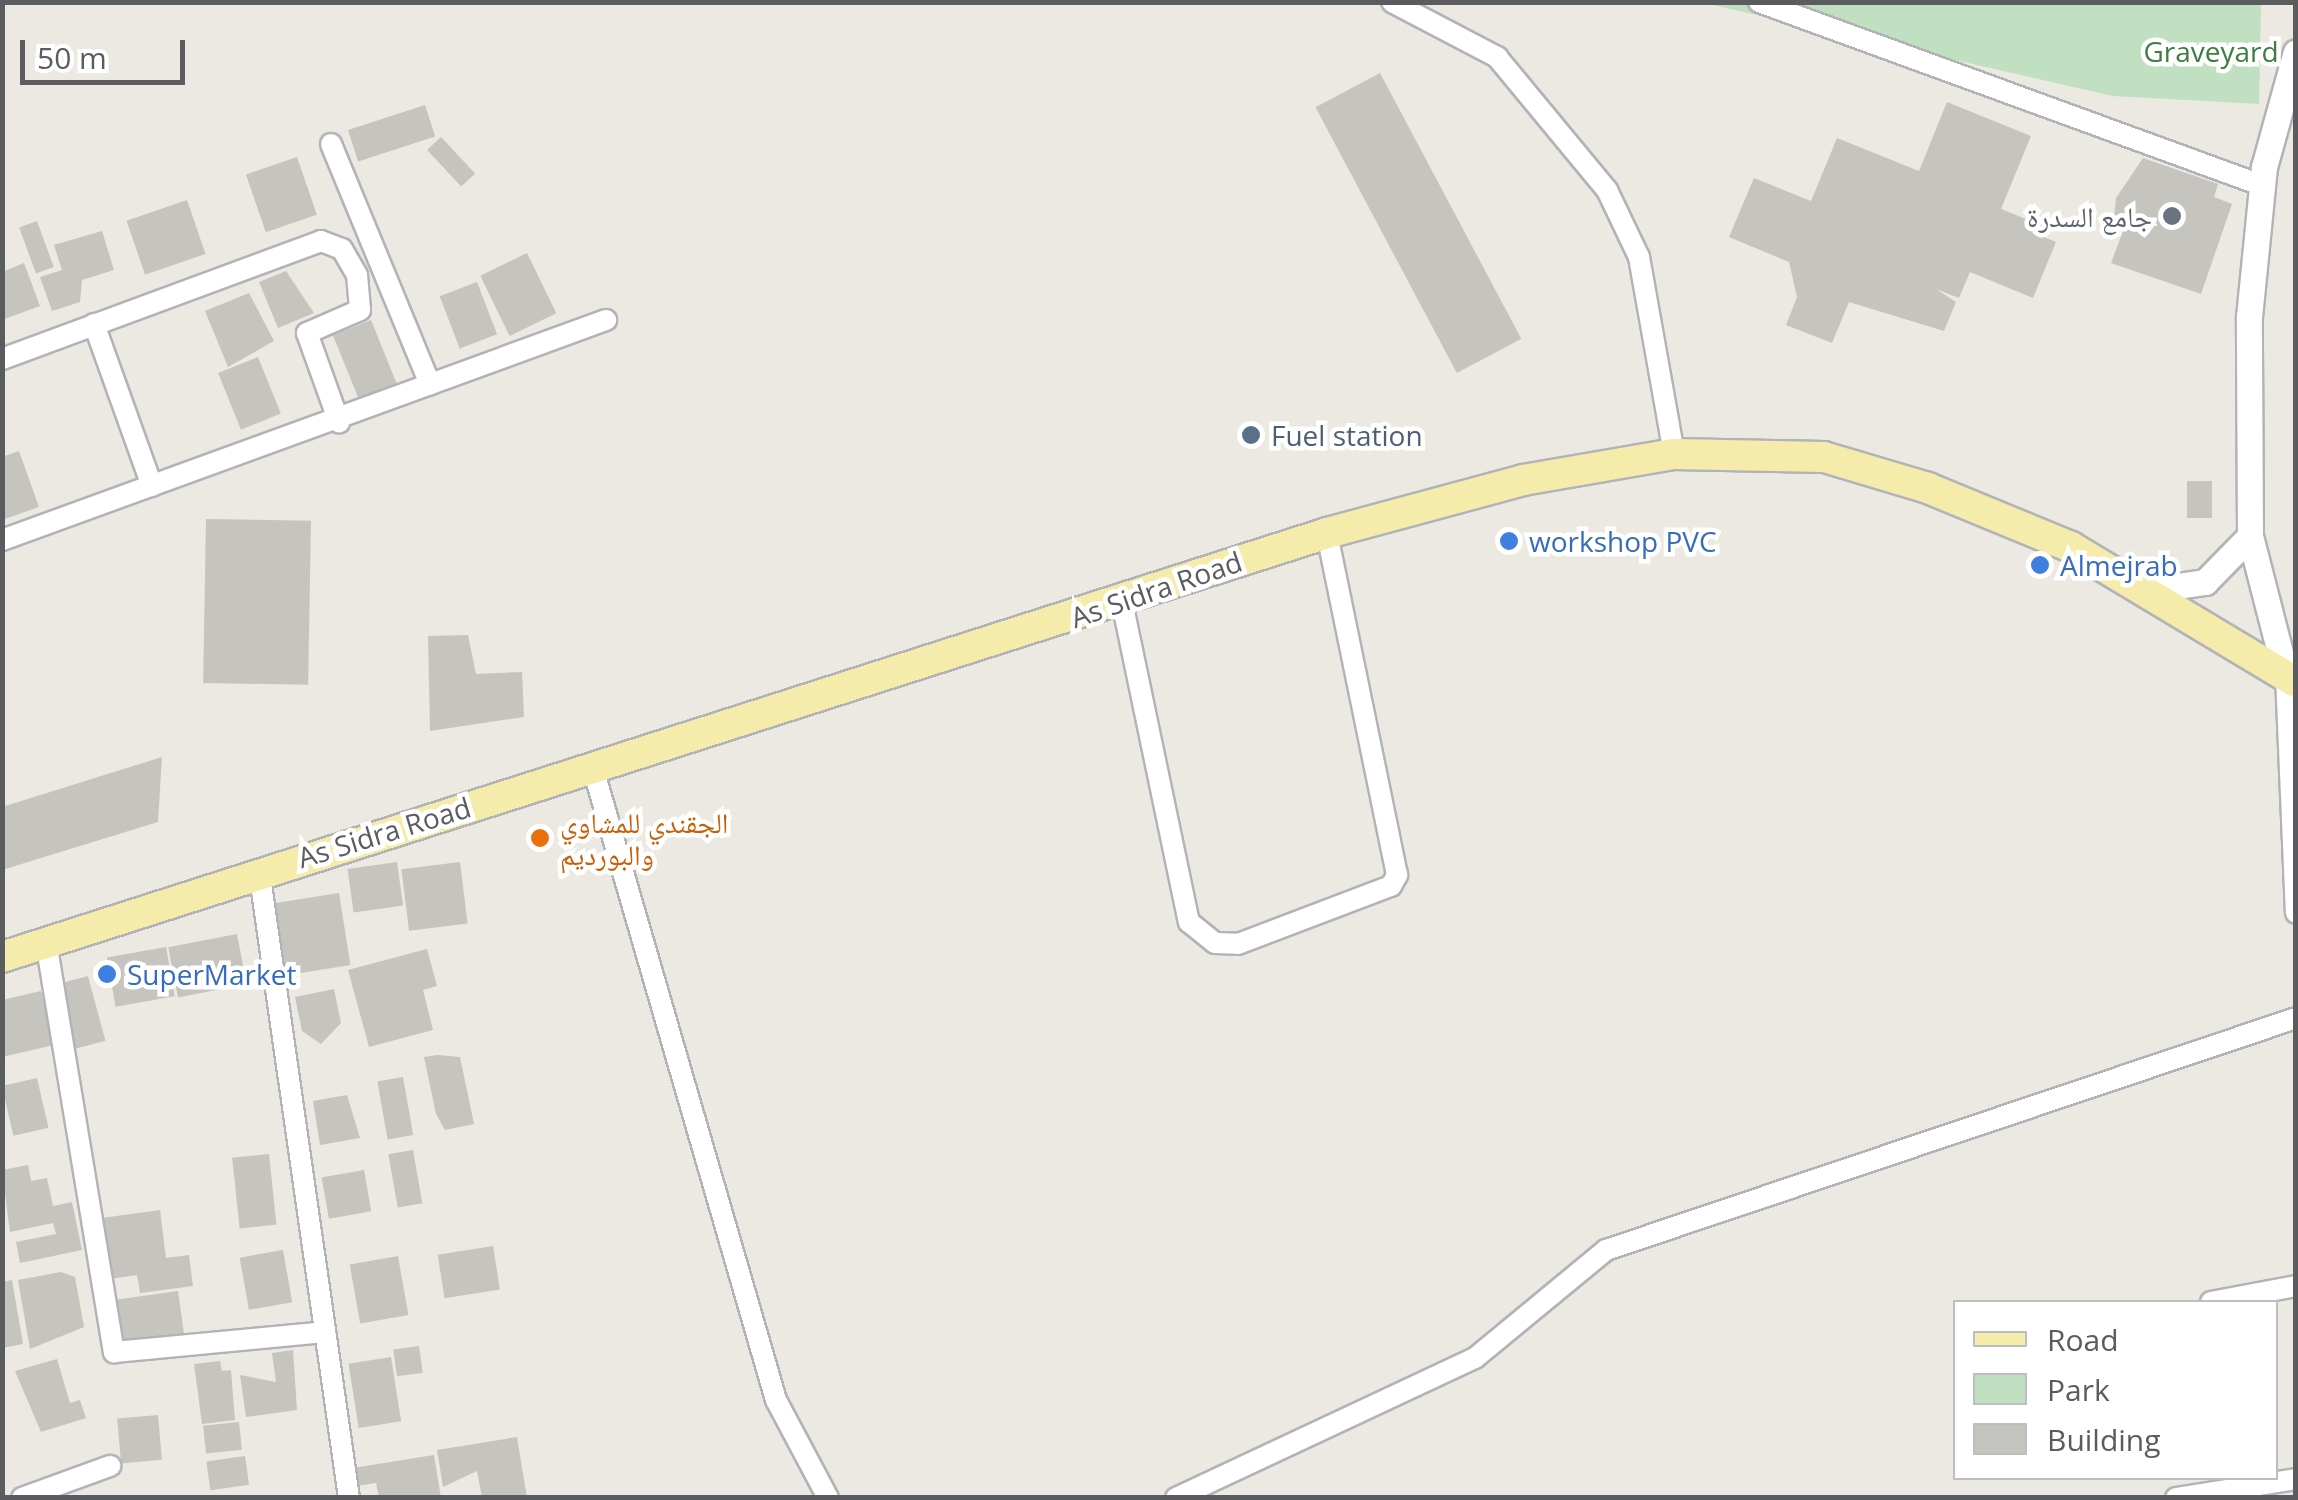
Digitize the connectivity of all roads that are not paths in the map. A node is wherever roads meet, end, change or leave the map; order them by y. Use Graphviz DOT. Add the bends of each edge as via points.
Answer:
graph roads {
  1 [pos="1392,2"];
  2 [pos="1759,2"];
  3 [pos="2296,52"];
  4 [pos="331,144"];
  5 [pos="2261,185"];
  6 [pos="606,320"];
  7 [pos="94,324"];
  8 [pos="2,358"];
  9 [pos="430,384"];
  10 [pos="339,422"];
  11 [pos="1674,454"];
  12 [pos="152,486"];
  13 [pos="1327,533"];
  14 [pos="2250,536"];
  15 [pos="2,540"];
  16 [pos="2143,591"];
  17 [pos="1122,602"];
  18 [pos="2291,679"];
  19 [pos="594,772"];
  20 [pos="259,870"];
  21 [pos="2296,913"];
  22 [pos="46,942"];
  23 [pos="2,957"];
  24 [pos="2296,1018"];
  25 [pos="2296,1286"];
  26 [pos="2222,1300"];
  27 [pos="325,1332"];
  28 [pos="110,1466"];
  29 [pos="2296,1478"];
  30 [pos="22,1498"];
  31 [pos="349,1498"];
  32 [pos="828,1498"];
  33 [pos="1176,1498"];
  34 [pos="2176,1498"];
  1 -- 11 [label="street" via="1497,57 1607,190 1639,257"];
  2 -- 5 [label="street"];
  3 -- 5 [label="street"];
  4 -- 9 [label="street"];
  5 -- 14 [label="street" via="2249,317"];
  6 -- 9 [label="street"];
  7 -- 8 [label="street"];
  7 -- 10 [label="street" via="306,241 332,244 349,257 360,310 307,333"];
  7 -- 12 [label="street"];
  9 -- 10 [label="street"];
  10 -- 12 [label="street"];
  11 -- 13 [label="main road, As Sidra Road" via="1524,480"];
  11 -- 16 [label="main road, As Sidra Road" via="1807,455 1878,472 2071,547"];
  12 -- 15 [label="street"];
  13 -- 17 [label="main road, As Sidra Road"];
  13 -- 17 [label="street" via="1397,875 1391,886 1238,944 1215,943 1189,922"];
  14 -- 16 [label="street" via="2205,582"];
  14 -- 18 [label="street"];
  16 -- 18 [label="main road, As Sidra Road"];
  17 -- 19 [label="main road, As Sidra Road"];
  18 -- 21 [label="street"];
  19 -- 20 [label="main road, As Sidra Road"];
  19 -- 32 [label="street" via="776,1400"];
  20 -- 22 [label="main road, As Sidra Road"];
  20 -- 27 [label="street"];
  22 -- 23 [label="main road, As Sidra Road"];
  22 -- 27 [label="street" via="111,1347 131,1356"];
  24 -- 33 [label="street" via="1606,1250 1475,1358"];
  25 -- 26 [label="street"];
  27 -- 31 [label="street"];
  28 -- 30 [label="street"];
  29 -- 34 [label="street"];
}
